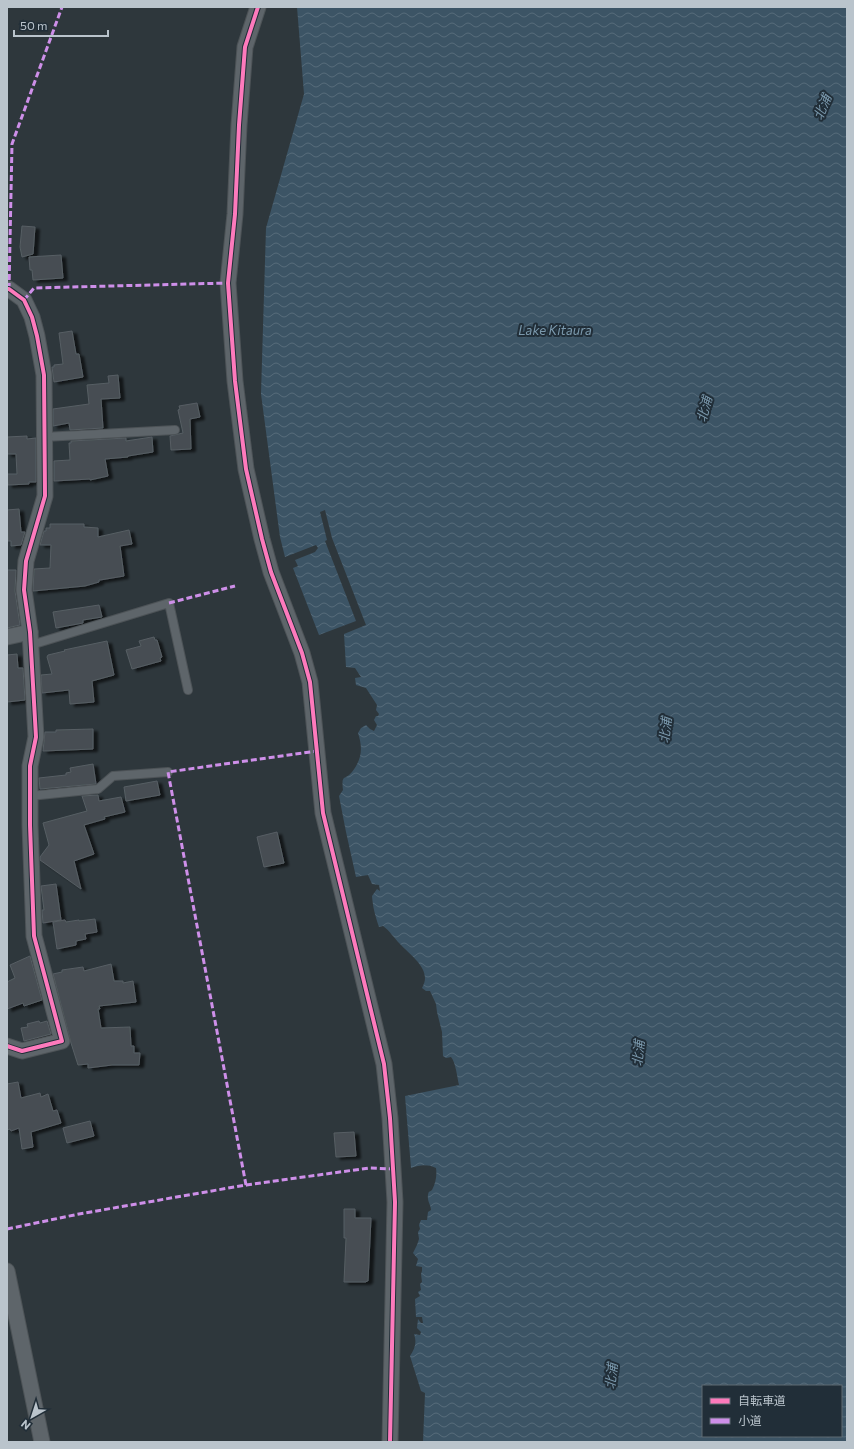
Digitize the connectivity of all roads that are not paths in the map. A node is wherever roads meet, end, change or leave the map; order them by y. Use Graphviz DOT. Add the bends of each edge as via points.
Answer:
graph roads {
  1 [pos="258,7"];
  2 [pos="7,289"];
  3 [pos="175,430"];
  4 [pos="44,437"];
  5 [pos="7,637"];
  6 [pos="31,639"];
  7 [pos="188,690"];
  8 [pos="168,772"];
  9 [pos="30,796"];
  10 [pos="7,1046"];
  11 [pos="7,1271"];
  12 [pos="42,1442"];
  13 [pos="390,1442"];
  1 -- 13 [label="street" via="245,47 235,214 228,283 235,381 246,469 262,539 310,682 324,813 384,1064 395,1202"];
  2 -- 4 [label="street" via="24,300 37,336 44,375"];
  3 -- 4 [label="lane"];
  4 -- 6 [label="street" via="45,496 26,561 24,590"];
  5 -- 6 [label="street"];
  6 -- 7 [label="lane" via="168,603"];
  6 -- 9 [label="street" via="36,737 30,766"];
  8 -- 9 [label="lane" via="113,776 98,789"];
  9 -- 10 [label="street" via="34,936 62,1041 22,1051"];
  11 -- 12 [label="street"];
}
